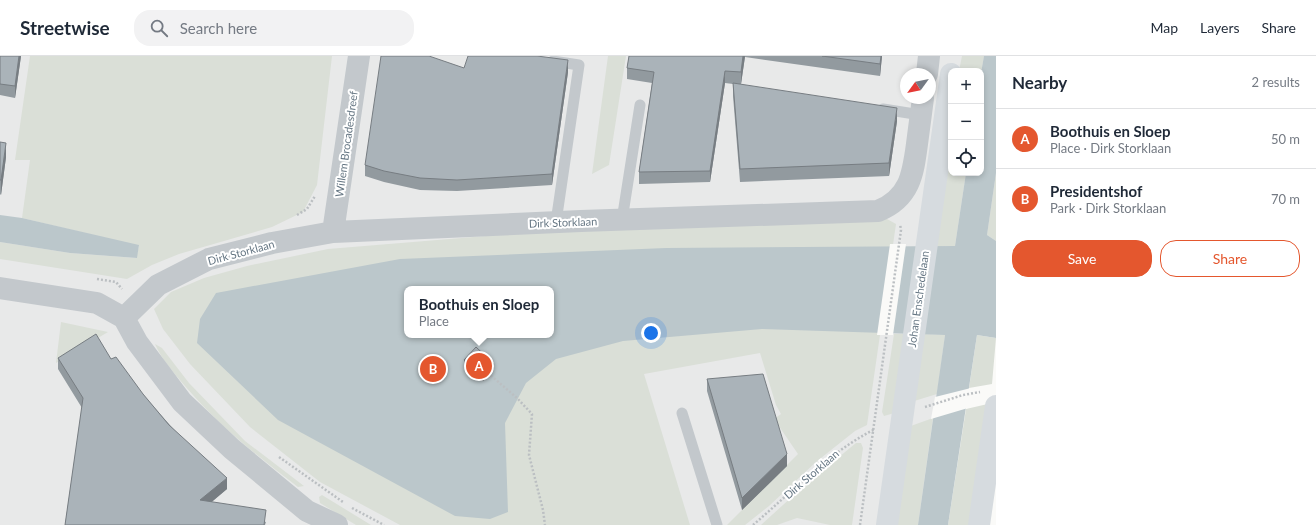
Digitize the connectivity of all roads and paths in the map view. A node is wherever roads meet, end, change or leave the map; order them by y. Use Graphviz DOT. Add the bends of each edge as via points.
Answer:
graph roads {
  1 [pos="358,56"];
  2 [pos="929,56"];
  3 [pos="954,56"];
  4 [pos="545,60"];
  5 [pos="928,68"];
  6 [pos="952,68"];
  7 [pos="948,93"];
  8 [pos="640,105"];
  9 [pos="922,106"];
  10 [pos="874,108"];
  11 [pos="316,194"];
  12 [pos="295,216"];
  13 [pos="622,220"];
  14 [pos="556,222"];
  15 [pos="901,230"];
  16 [pos="334,232"];
  17 [pos="127,283"];
  18 [pos="121,287"];
  19 [pos="0,288"];
  20 [pos="124,318"];
  21 [pos="483,368"];
  22 [pos="991,399"];
  23 [pos="924,407"];
  24 [pos="682,413"];
  25 [pos="874,429"];
  26 [pos="275,454"];
  27 [pos="303,518"];
  28 [pos="337,525"];
  29 [pos="384,525"];
  30 [pos="545,525"];
  31 [pos="718,525"];
  32 [pos="753,525"];
  33 [pos="860,525"];
  34 [pos="887,525"];
  35 [pos="979,525"];
  1 -- 16 [label="street, Willem Brocadesdreef"];
  2 -- 5 [label="street"];
  3 -- 6 [label="street, Johan Enschedelaan"];
  4 -- 14 [label="lane" via="579,65"];
  7 -- 34 [label="street, Johan Enschedelaan"];
  8 -- 13 [label="lane"];
  9 -- 10 [label="lane"];
  9 -- 13 [label="street, Dirk Storklaan" via="913,173 896,201 878,211"];
  11 -- 12 [label="path" via="307,209"];
  13 -- 14 [label="street, Dirk Storklaan"];
  14 -- 16 [label="street, Dirk Storklaan"];
  15 -- 25 [label="path"];
  16 -- 20 [label="street, Dirk Storklaan" via="272,243 209,259 158,285"];
  17 -- 18 [label="path"];
  19 -- 20 [label="street" via="97,303"];
  20 -- 27 [label="street" via="137,342 182,402"];
  21 -- 30 [label="path" via="532,414 529,455"];
  22 -- 23 [label="path" via="963,395"];
  22 -- 35 [label="street"];
  24 -- 31 [label="lane"];
  25 -- 32 [label="path, Dirk Storklaan" via="824,461"];
  25 -- 33 [label="path"];
  26 -- 29 [label="path" via="316,485 361,514"];
  27 -- 28 [label="street"];
}
